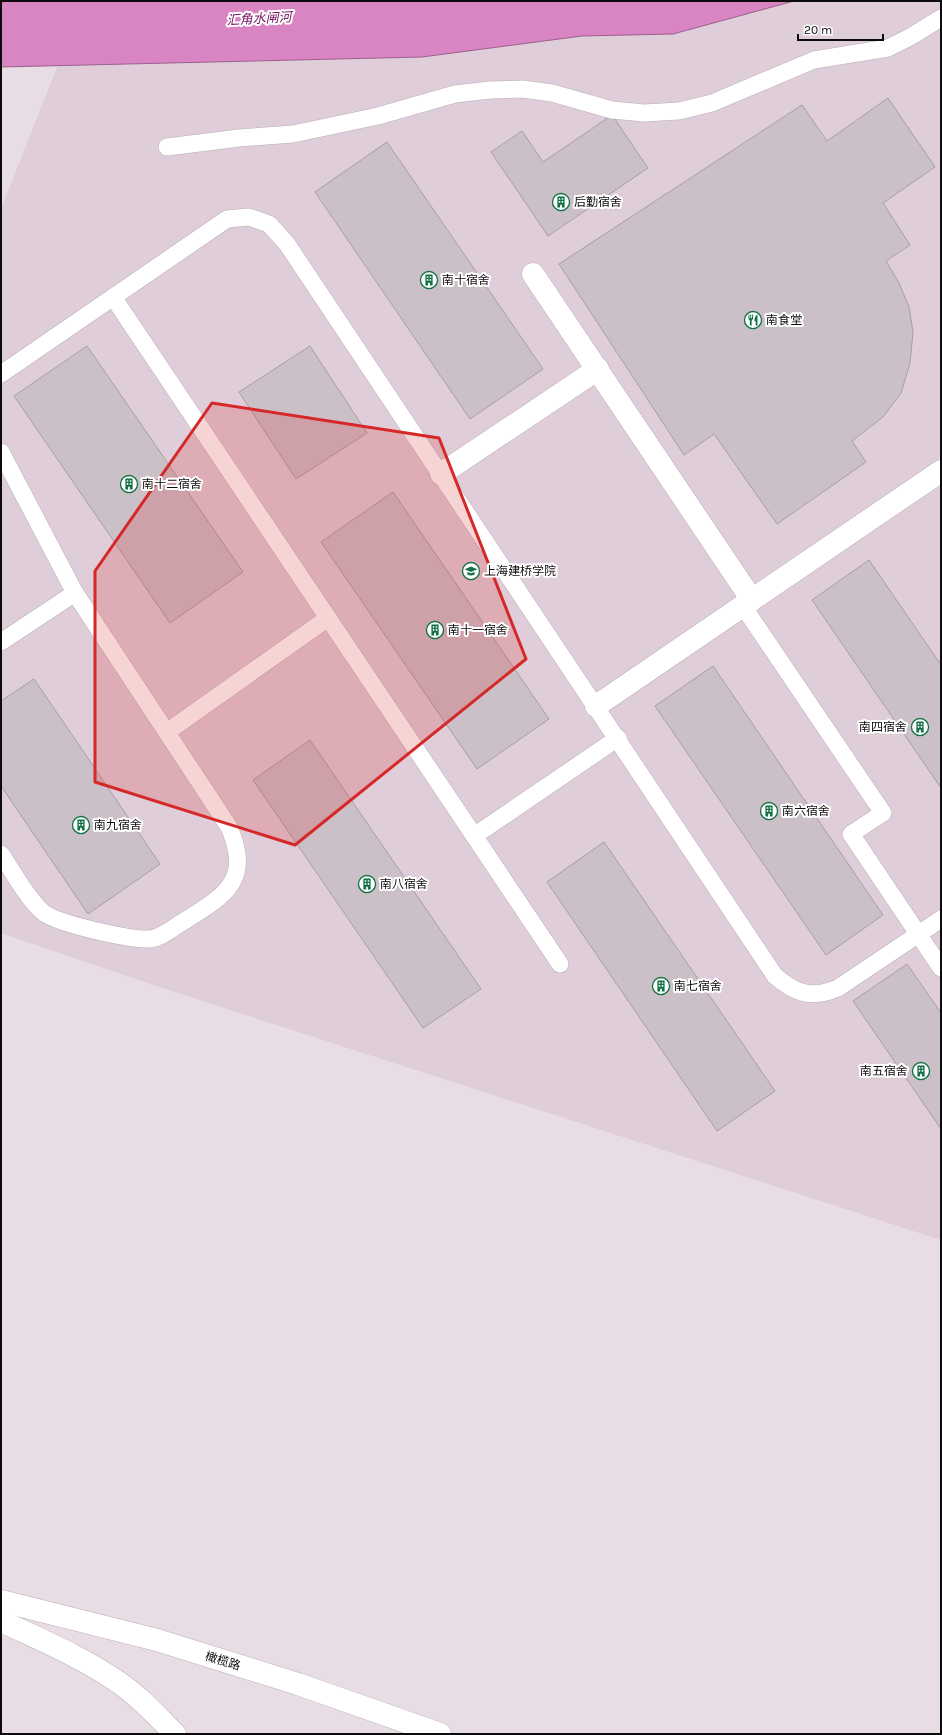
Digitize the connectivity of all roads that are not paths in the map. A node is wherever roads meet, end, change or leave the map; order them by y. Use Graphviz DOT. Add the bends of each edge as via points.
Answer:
graph roads {
  1 [pos="941,18"];
  2 [pos="167,147"];
  3 [pos="533,274"];
  4 [pos="113,297"];
  5 [pos="598,369"];
  6 [pos="1,374"];
  7 [pos="1,452"];
  8 [pos="941,471"];
  9 [pos="441,474"];
  10 [pos="75,593"];
  11 [pos="747,603"];
  12 [pos="328,618"];
  13 [pos="1,642"];
  14 [pos="596,706"];
  15 [pos="167,732"];
  16 [pos="618,738"];
  17 [pos="474,836"];
  18 [pos="1,854"];
  19 [pos="941,919"];
  20 [pos="919,934"];
  21 [pos="560,964"];
  22 [pos="941,968"];
  23 [pos="1,1601"];
  24 [pos="1,1621"];
  25 [pos="175,1734"];
  26 [pos="440,1734"];
  1 -- 2 [label="lane" via="888,48 814,60 712,103 679,111 644,113 612,110 552,93 522,89 490,90 455,94 378,116 292,134"];
  3 -- 5 [label="street"];
  4 -- 6 [label="lane"];
  4 -- 9 [label="lane" via="227,219 249,217 269,224 287,244"];
  4 -- 12 [label="lane"];
  5 -- 9 [label="street"];
  5 -- 11 [label="street"];
  7 -- 10 [label="lane"];
  8 -- 11 [label="street"];
  9 -- 14 [label="lane"];
  10 -- 13 [label="lane"];
  10 -- 15 [label="lane"];
  11 -- 14 [label="street"];
  11 -- 20 [label="lane" via="883,813 851,834"];
  12 -- 15 [label="lane"];
  12 -- 17 [label="lane"];
  14 -- 16 [label="lane"];
  15 -- 18 [label="lane" via="229,827 236,845 236,876 228,890 213,903 162,935 150,939 106,933 44,913 34,903"];
  16 -- 17 [label="lane"];
  16 -- 20 [label="lane" via="775,976 788,987 802,993 826,993 838,988"];
  17 -- 21 [label="lane"];
  19 -- 20 [label="lane"];
  20 -- 22 [label="lane"];
  23 -- 26 [label="street, 橄榄路" via="171,1645 298,1684"];
  24 -- 25 [label="street" via="80,1658 119,1682"];
}
